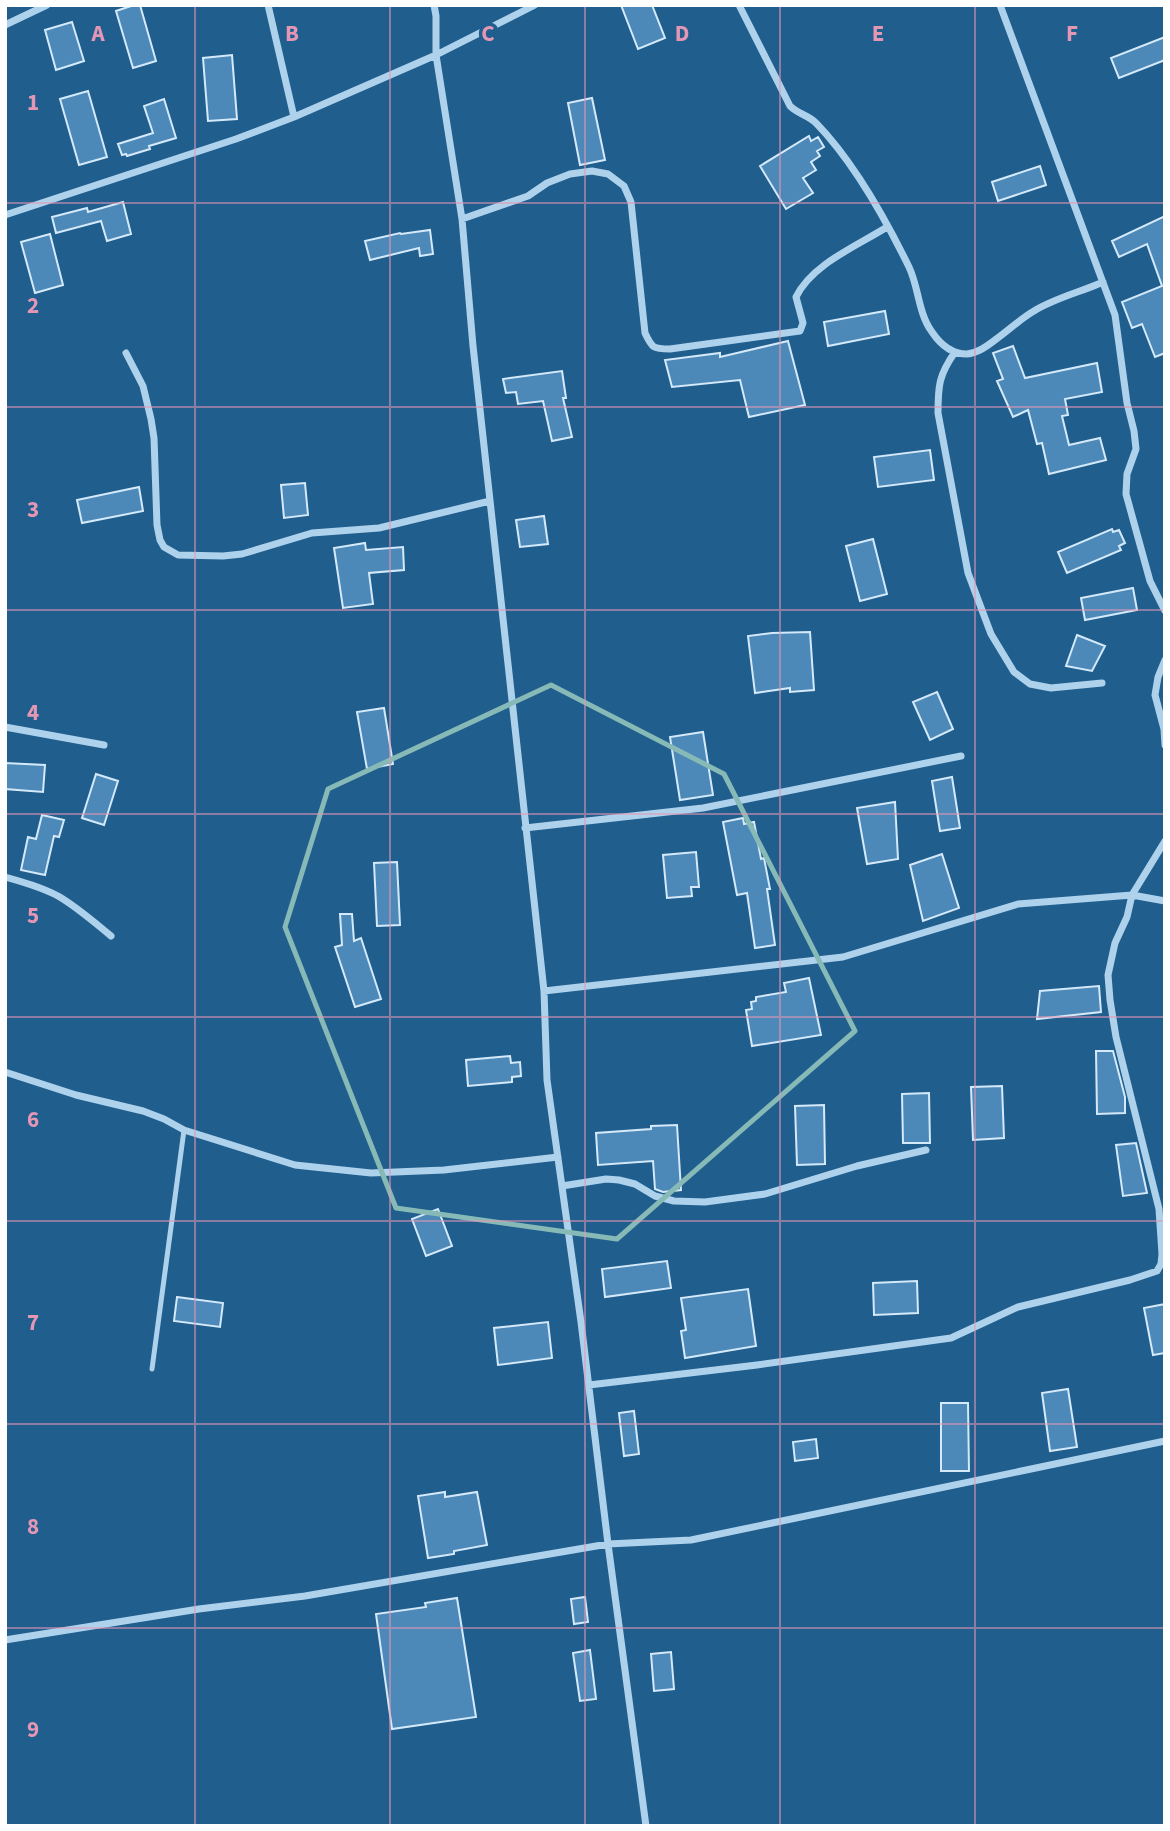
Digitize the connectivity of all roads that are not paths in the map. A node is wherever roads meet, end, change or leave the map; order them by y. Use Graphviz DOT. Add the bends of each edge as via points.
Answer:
graph roads {
  1 [pos="47,5"];
  2 [pos="268,5"];
  3 [pos="434,5"];
  4 [pos="535,5"];
  5 [pos="739,5"];
  6 [pos="1000,5"];
  7 [pos="5,25"];
  8 [pos="436,55"];
  9 [pos="294,117"];
  10 [pos="5,215"];
  11 [pos="462,219"];
  12 [pos="887,227"];
  13 [pos="1103,282"];
  14 [pos="956,352"];
  15 [pos="126,354"];
  16 [pos="490,501"];
  17 [pos="1165,611"];
  18 [pos="1165,660"];
  19 [pos="1102,683"];
  20 [pos="5,727"];
  21 [pos="1165,745"];
  22 [pos="104,746"];
  23 [pos="961,756"];
  24 [pos="525,828"];
  25 [pos="1165,841"];
  26 [pos="5,877"];
  27 [pos="1132,895"];
  28 [pos="1165,901"];
  29 [pos="111,936"];
  30 [pos="544,991"];
  31 [pos="5,1072"];
  32 [pos="184,1130"];
  33 [pos="926,1150"];
  34 [pos="558,1157"];
  35 [pos="562,1185"];
  36 [pos="152,1369"];
  37 [pos="589,1385"];
  38 [pos="1165,1441"];
  39 [pos="608,1544"];
  40 [pos="5,1640"];
  41 [pos="646,1826"];
  1 -- 7 [label="street"];
  2 -- 9 [label="street"];
  3 -- 8 [label="street"];
  4 -- 8 [label="street"];
  5 -- 12 [label="street" via="790,106 811,118 834,145"];
  6 -- 13 [label="street"];
  8 -- 9 [label="street"];
  8 -- 11 [label="street"];
  9 -- 10 [label="street"];
  11 -- 12 [label="street" via="528,197 570,174 608,174 624,186 631,202 645,333 657,349 800,331 803,323 796,297 806,280"];
  11 -- 16 [label="street"];
  12 -- 14 [label="street" via="910,269 923,318 945,347"];
  13 -- 14 [label="street" via="1034,311 980,351"];
  13 -- 17 [label="street" via="1115,315 1136,449 1126,494 1150,581"];
  14 -- 19 [label="street" via="938,387 938,413 968,573 990,634 1014,671 1030,684 1051,688"];
  15 -- 16 [label="street" via="144,386 151,419 159,533 164,547 178,555 242,554 312,534 379,528"];
  16 -- 24 [label="street"];
  18 -- 21 [label="street" via="1155,695"];
  20 -- 22 [label="street"];
  23 -- 24 [label="street" via="703,808"];
  24 -- 30 [label="street"];
  25 -- 27 [label="street"];
  26 -- 29 [label="street" via="56,895"];
  27 -- 28 [label="street"];
  27 -- 30 [label="street" via="1017,904 843,957"];
  27 -- 37 [label="street" via="1108,975 1116,1037 1159,1209 1162,1254 1157,1271 1018,1307 951,1338"];
  30 -- 34 [label="street" via="547,1080"];
  31 -- 32 [label="street" via="143,1111"];
  32 -- 34 [label="street" via="295,1165 372,1173"];
  32 -- 36 [label="lane"];
  33 -- 35 [label="street" via="765,1194 705,1202 674,1201 619,1180"];
  34 -- 35 [label="street"];
  35 -- 37 [label="street"];
  37 -- 39 [label="street"];
  38 -- 39 [label="street" via="691,1540"];
  39 -- 40 [label="street" via="305,1596"];
  39 -- 41 [label="street"];
}
